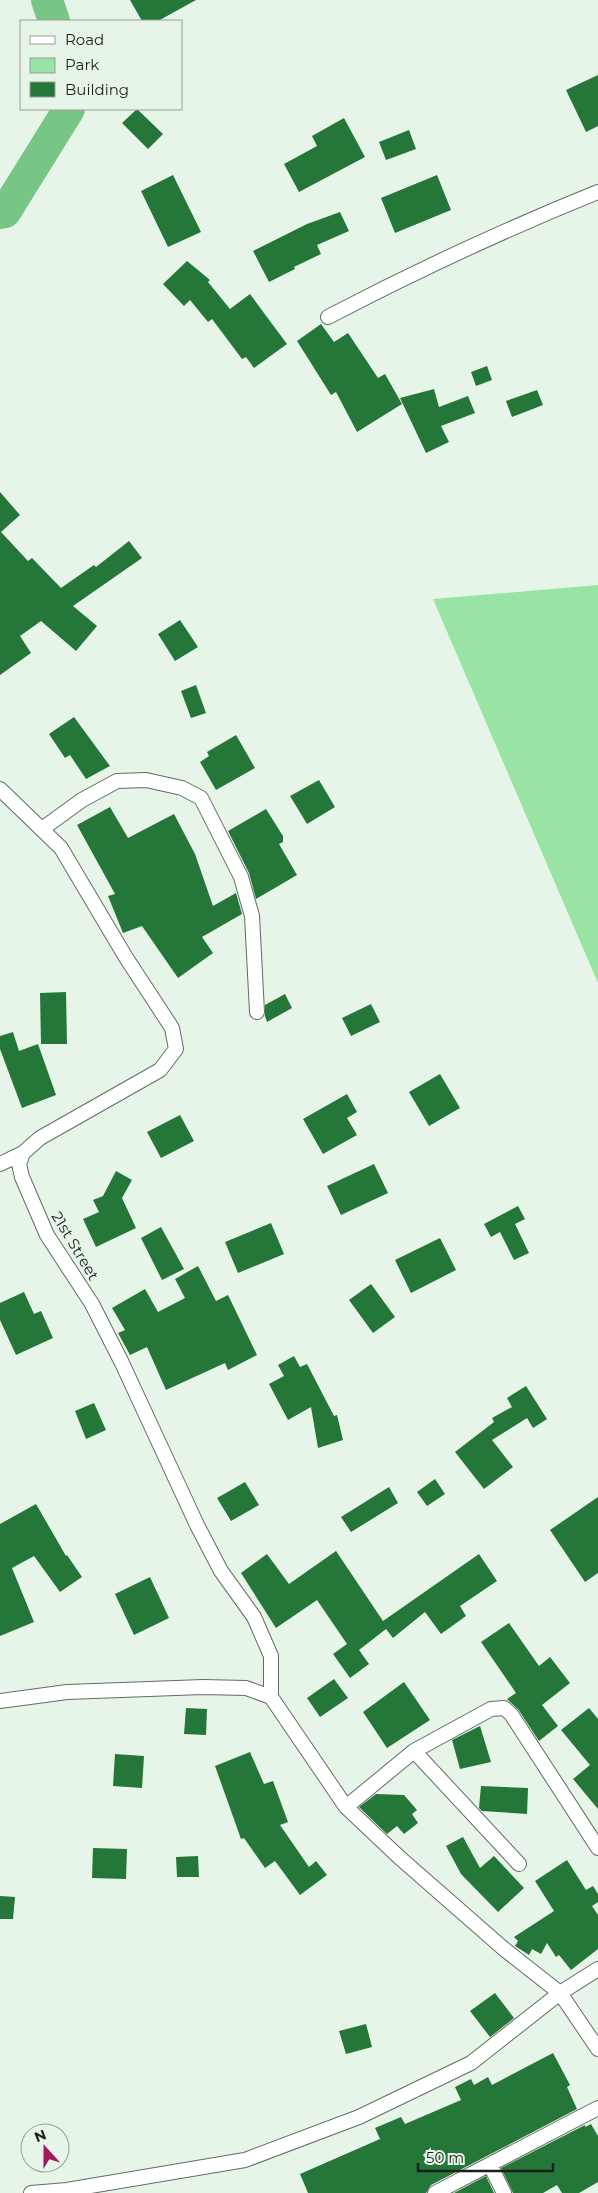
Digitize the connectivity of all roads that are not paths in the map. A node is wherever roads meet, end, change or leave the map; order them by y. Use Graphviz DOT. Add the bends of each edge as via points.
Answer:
graph roads {
  1 [pos="598,192"];
  2 [pos="328,317"];
  3 [pos="0,789"];
  4 [pos="42,829"];
  5 [pos="257,1012"];
  6 [pos="23,1153"];
  7 [pos="0,1164"];
  8 [pos="271,1697"];
  9 [pos="0,1701"];
  10 [pos="414,1751"];
  11 [pos="346,1807"];
  12 [pos="598,1848"];
  13 [pos="519,1864"];
  14 [pos="598,1969"];
  15 [pos="560,1993"];
  16 [pos="598,2049"];
  17 [pos="598,2108"];
  18 [pos="490,2165"];
  19 [pos="31,2193"];
  20 [pos="435,2193"];
  21 [pos="504,2193"];
  1 -- 2 [label="street" via="492,236"];
  3 -- 4 [label="street"];
  4 -- 5 [label="street" via="82,800 117,781 146,780 182,788 201,798 241,877 252,916"];
  4 -- 6 [label="street" via="61,848 172,1028 176,1049 160,1070 40,1138"];
  6 -- 7 [label="street"];
  6 -- 8 [label="street, 21st Street" via="19,1164 22,1177 47,1235 92,1304 221,1571 254,1617 271,1656"];
  8 -- 9 [label="street" via="246,1688 203,1687 67,1692"];
  8 -- 11 [label="street"];
  10 -- 11 [label="street"];
  10 -- 12 [label="street" via="491,1709 504,1708"];
  10 -- 13 [label="street"];
  11 -- 15 [label="street" via="504,1950"];
  14 -- 15 [label="street"];
  15 -- 16 [label="street"];
  15 -- 19 [label="street" via="471,2063 359,2117 245,2160 67,2190"];
  17 -- 18 [label="street"];
  18 -- 20 [label="street"];
  18 -- 21 [label="street"];
}
